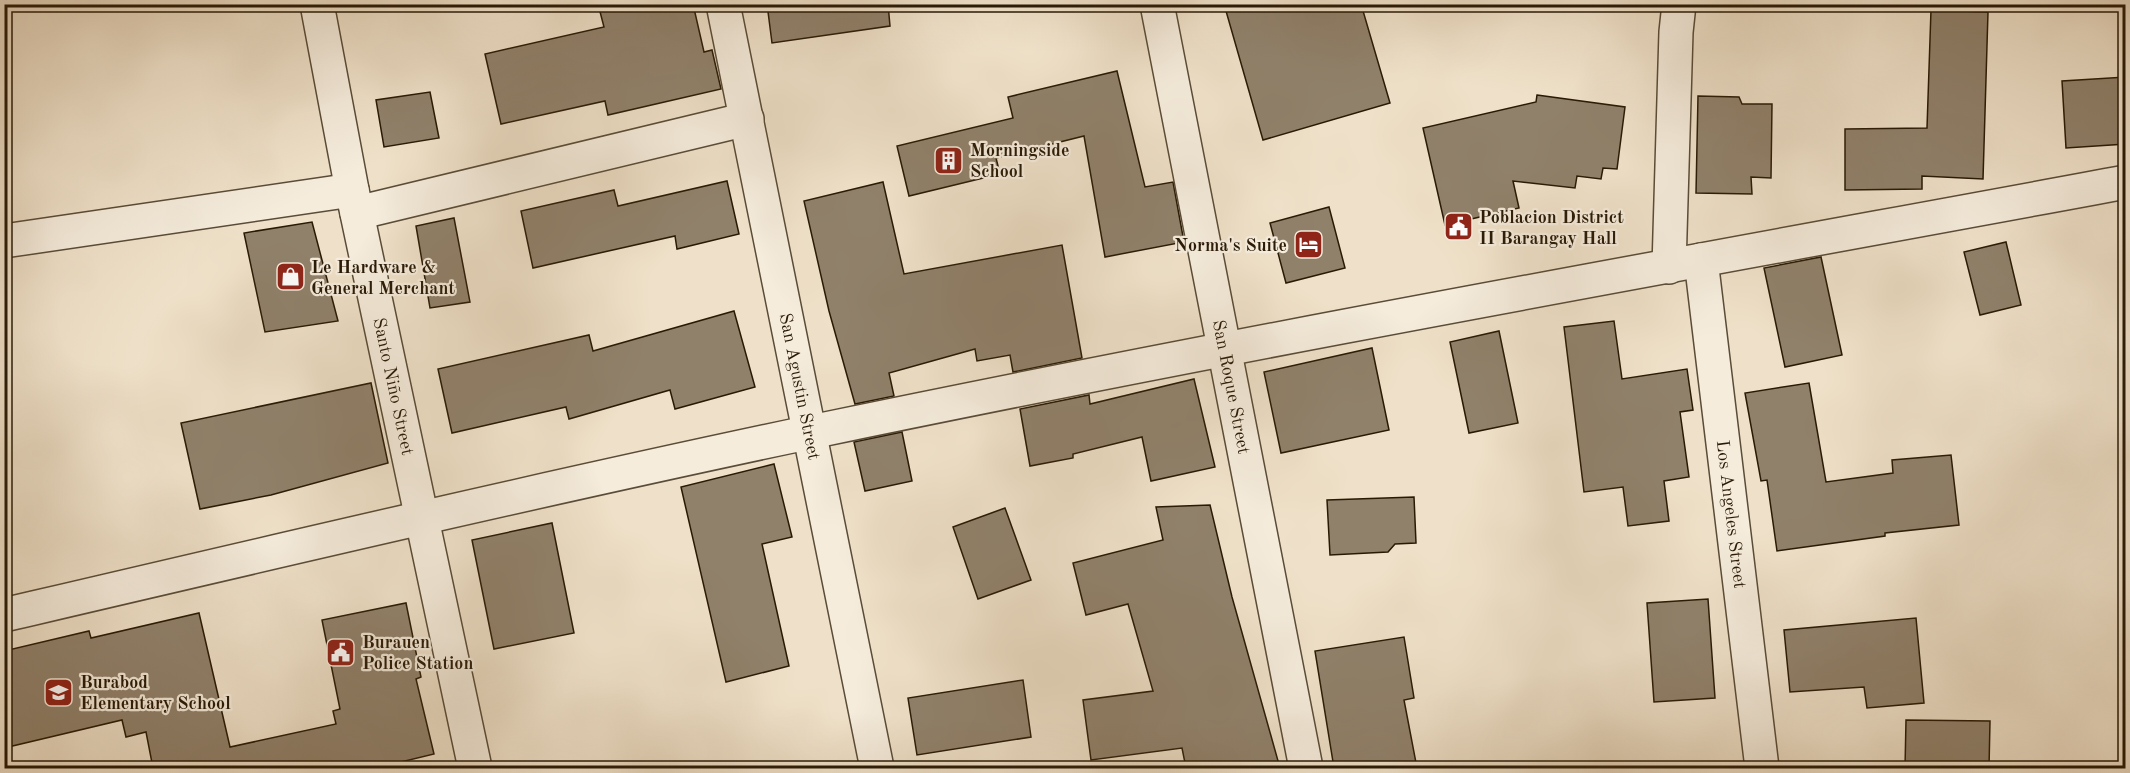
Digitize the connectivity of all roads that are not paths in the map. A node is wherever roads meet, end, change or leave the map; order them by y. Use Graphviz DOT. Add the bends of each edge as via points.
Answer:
graph roads {
  1 [pos="317,4"];
  2 [pos="723,4"];
  3 [pos="1157,4"];
  4 [pos="1679,4"];
  5 [pos="747,119"];
  6 [pos="2126,182"];
  7 [pos="355,202"];
  8 [pos="4,241"];
  9 [pos="1701,260"];
  10 [pos="1669,267"];
  11 [pos="1226,348"];
  12 [pos="811,432"];
  13 [pos="422,517"];
  14 [pos="4,615"];
  15 [pos="475,768"];
  16 [pos="877,768"];
  17 [pos="1306,768"];
  18 [pos="1762,768"];
  1 -- 7 [label="street, Santo Niño Street"];
  2 -- 5 [label="street, San Agustin Street"];
  3 -- 11 [label="street, San Roque Street"];
  4 -- 10 [label="street"];
  5 -- 7 [label="street"];
  5 -- 12 [label="street, San Agustin Street"];
  6 -- 9 [label="street"];
  7 -- 8 [label="street"];
  7 -- 13 [label="street, Santo Niño Street"];
  9 -- 10 [label="street"];
  9 -- 18 [label="street, Los Angeles Street"];
  10 -- 11 [label="street"];
  11 -- 12 [label="street"];
  11 -- 17 [label="street, San Roque Street"];
  12 -- 13 [label="street"];
  12 -- 16 [label="street, San Agustin Street"];
  13 -- 14 [label="street"];
  13 -- 15 [label="street, Santo Niño Street"];
}
